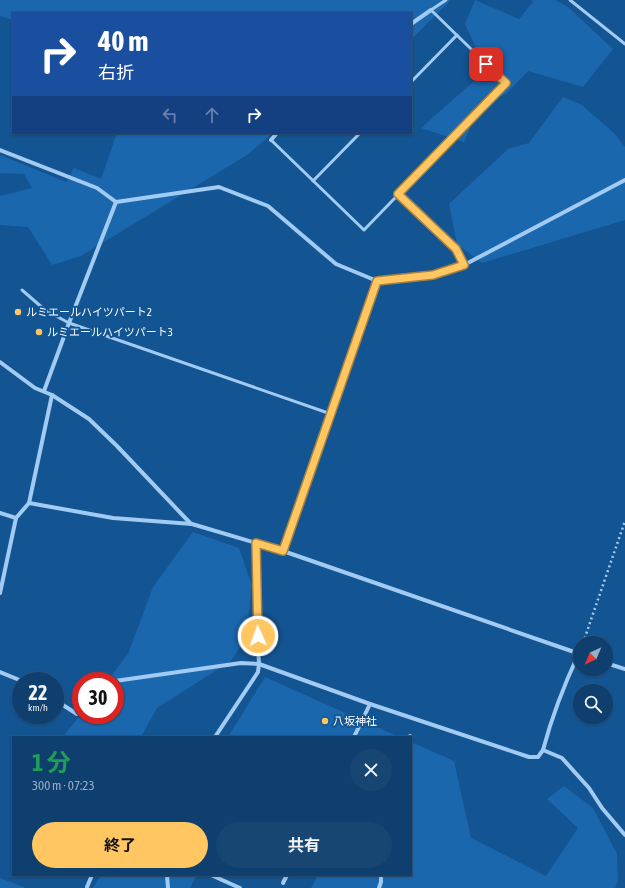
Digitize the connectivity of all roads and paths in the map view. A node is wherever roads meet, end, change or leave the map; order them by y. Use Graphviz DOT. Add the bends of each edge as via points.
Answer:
graph roads {
  1 [pos="446,0"];
  2 [pos="570,0"];
  3 [pos="431,10"];
  4 [pos="412,23"];
  5 [pos="457,35"];
  6 [pos="625,44"];
  7 [pos="412,81"];
  8 [pos="276,134"];
  9 [pos="359,134"];
  10 [pos="271,140"];
  11 [pos="0,150"];
  12 [pos="625,180"];
  13 [pos="313,181"];
  14 [pos="398,194"];
  15 [pos="116,202"];
  16 [pos="464,265"];
  17 [pos="377,281"];
  18 [pos="22,290"];
  19 [pos="69,323"];
  20 [pos="0,362"];
  21 [pos="44,391"];
  22 [pos="52,395"];
  23 [pos="331,414"];
  24 [pos="29,503"];
  25 [pos="0,513"];
  26 [pos="16,518"];
  27 [pos="625,521"];
  28 [pos="192,524"];
  29 [pos="256,543"];
  30 [pos="283,551"];
  31 [pos="0,590"];
  32 [pos="585,636"];
  33 [pos="573,651"];
  34 [pos="259,664"];
  35 [pos="613,665"];
  36 [pos="573,667"];
  37 [pos="625,669"];
  38 [pos="0,672"];
  39 [pos="12,677"];
  40 [pos="124,680"];
  41 [pos="370,704"];
  42 [pos="216,736"];
  43 [pos="354,736"];
  44 [pos="543,750"];
  45 [pos="625,835"];
  46 [pos="92,876"];
  47 [pos="167,876"];
  48 [pos="213,876"];
  49 [pos="287,876"];
  50 [pos="381,876"];
  51 [pos="283,884"];
  52 [pos="87,888"];
  53 [pos="168,888"];
  54 [pos="240,888"];
  55 [pos="379,888"];
  1 -- 3 [label="lane"];
  2 -- 6 [label="lane"];
  3 -- 4 [label="street"];
  3 -- 5 [label="lane"];
  5 -- 7 [label="lane"];
  5 -- 14 [label="lane" via="506,83"];
  8 -- 10 [label="street"];
  9 -- 13 [label="lane"];
  10 -- 13 [label="lane"];
  11 -- 15 [label="street" via="97,188"];
  12 -- 16 [label="street"];
  13 -- 14 [label="lane" via="364,230"];
  14 -- 16 [label="lane" via="456,249"];
  15 -- 17 [label="street" via="219,187 268,206 336,264"];
  15 -- 19 [label="street"];
  16 -- 17 [label="street" via="433,275"];
  17 -- 23 [label="street"];
  18 -- 19 [label="lane" via="45,310"];
  19 -- 21 [label="street"];
  19 -- 23 [label="lane"];
  20 -- 21 [label="street" via="35,388"];
  21 -- 22 [label="street"];
  22 -- 24 [label="street"];
  22 -- 28 [label="street" via="89,419"];
  23 -- 30 [label="street"];
  24 -- 26 [label="street"];
  24 -- 28 [label="street" via="113,518"];
  25 -- 26 [label="street"];
  26 -- 31 [label="street"];
  27 -- 32 [label="path"];
  28 -- 29 [label="street"];
  29 -- 30 [label="street"];
  29 -- 34 [label="street"];
  30 -- 33 [label="street"];
  34 -- 40 [label="street" via="241,663"];
  34 -- 41 [label="street"];
  34 -- 42 [label="street" via="258,672"];
  35 -- 37 [label="street"];
  36 -- 44 [label="street" via="551,718"];
  38 -- 39 [label="street"];
  41 -- 43 [label="street"];
  41 -- 44 [label="street" via="529,757 538,757"];
  44 -- 45 [label="street" via="562,758"];
  46 -- 52 [label="street"];
  47 -- 53 [label="street"];
  48 -- 54 [label="street"];
  49 -- 51 [label="street"];
  50 -- 55 [label="street"];
}
